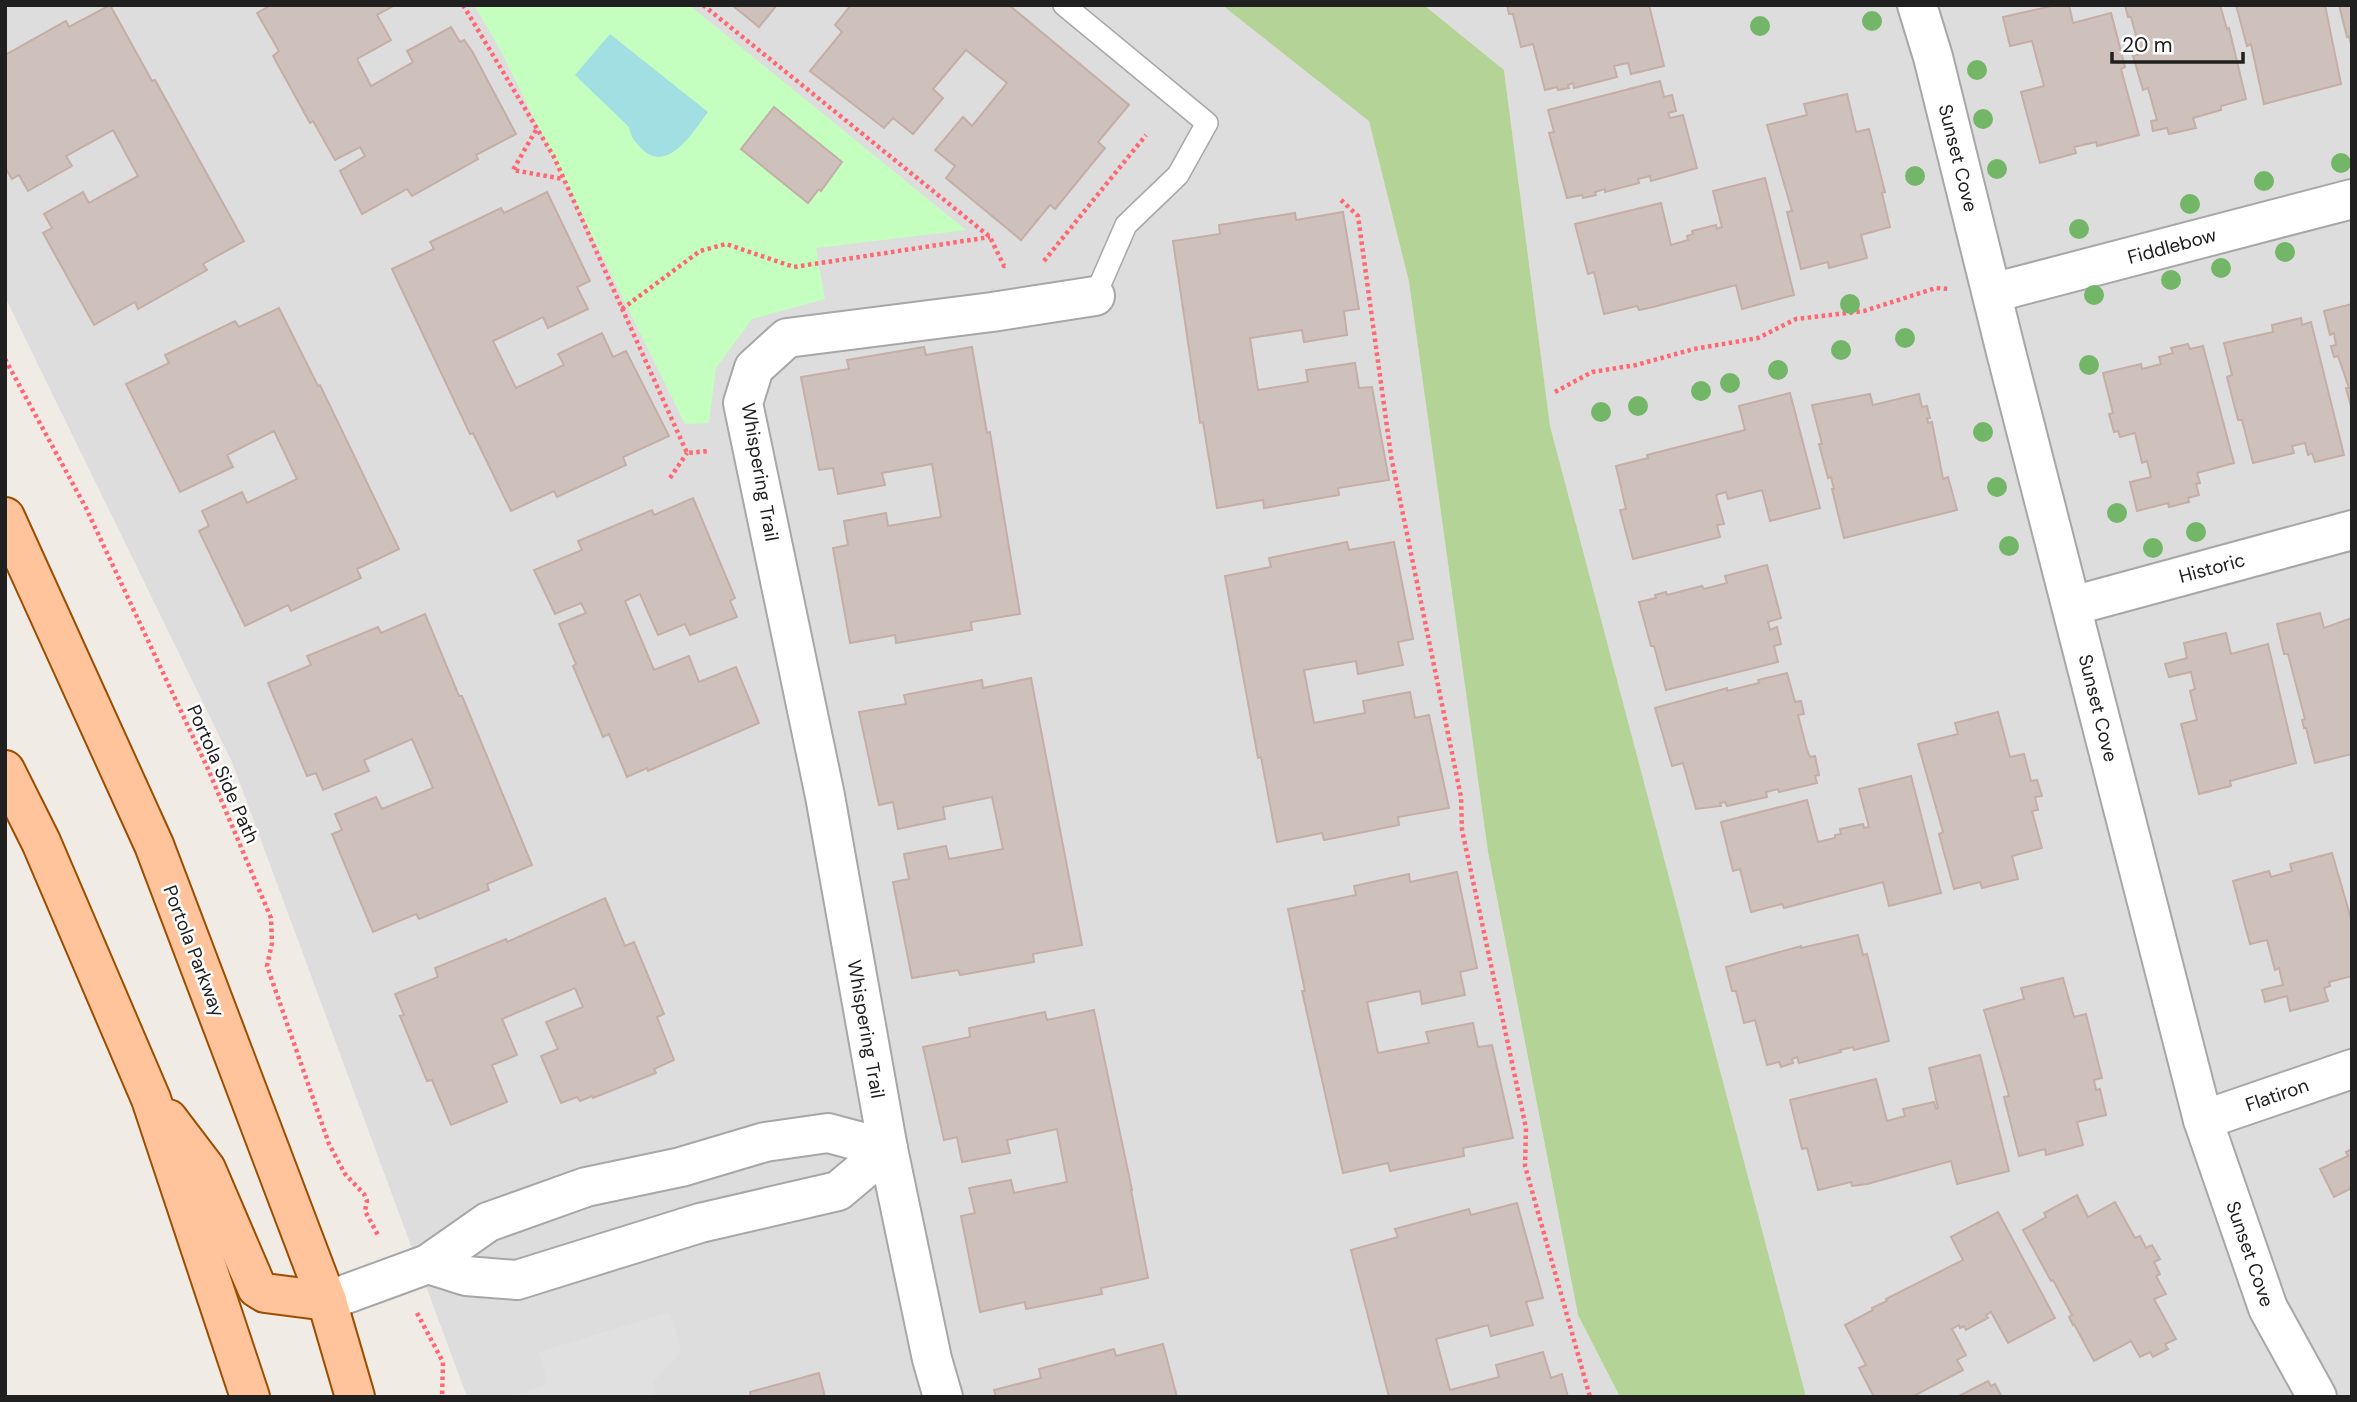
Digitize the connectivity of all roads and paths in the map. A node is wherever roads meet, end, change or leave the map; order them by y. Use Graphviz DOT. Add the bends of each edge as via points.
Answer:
graph roads {
  1 [pos="464,5"];
  2 [pos="703,5"];
  3 [pos="1064,5"];
  4 [pos="1917,5"];
  5 [pos="537,129"];
  6 [pos="1146,135"];
  7 [pos="563,179"];
  8 [pos="2352,199"];
  9 [pos="1341,200"];
  10 [pos="990,237"];
  11 [pos="1031,263"];
  12 [pos="1017,264"];
  13 [pos="1992,293"];
  14 [pos="1095,296"];
  15 [pos="622,309"];
  16 [pos="5,359"];
  17 [pos="1555,392"];
  18 [pos="687,453"];
  19 [pos="713,462"];
  20 [pos="670,478"];
  21 [pos="5,517"];
  22 [pos="2352,530"];
  23 [pos="2072,606"];
  24 [pos="5,770"];
  25 [pos="2352,1069"];
  26 [pos="151,1099"];
  27 [pos="2203,1120"];
  28 [pos="888,1149"];
  29 [pos="365,1211"];
  30 [pos="428,1264"];
  31 [pos="327,1301"];
  32 [pos="443,1362"];
  33 [pos="250,1397"];
  34 [pos="355,1397"];
  35 [pos="442,1397"];
  36 [pos="943,1397"];
  37 [pos="1590,1397"];
  38 [pos="2317,1397"];
  1 -- 5 [label="path"];
  2 -- 10 [label="path"];
  3 -- 14 [label="lane, Whispering Trail" via="1207,123 1178,175 1126,225"];
  4 -- 13 [label="street, Sunset Cove"];
  5 -- 7 [label="path"];
  5 -- 7 [label="path" via="513,170"];
  6 -- 11 [label="path" via="1044,261"];
  7 -- 15 [label="path"];
  8 -- 13 [label="street, Fiddlebow"];
  9 -- 37 [label="path" via="1358,216 1391,456 1461,797 1462,830 1526,1128 1525,1166"];
  10 -- 12 [label="path" via="1004,266"];
  10 -- 15 [label="path" via="794,267 726,244 700,251"];
  13 -- 17 [label="path" via="1936,288 1864,312 1796,319 1758,338 1592,372"];
  13 -- 23 [label="street, Sunset Cove"];
  14 -- 28 [label="street, Whispering Trail" via="787,338 754,368 743,403 825,796"];
  15 -- 18 [label="path"];
  16 -- 29 [label="path, Portola Side Path" via="86,508 208,769 271,918 267,966 329,1144 345,1174 364,1194"];
  18 -- 19 [label="path" via="709,450"];
  18 -- 20 [label="path"];
  21 -- 31 [label="main road, Portola Parkway" via="154,845"];
  22 -- 23 [label="street, Historic"];
  23 -- 27 [label="street, Sunset Cove"];
  24 -- 26 [label="main road" via="41,842"];
  25 -- 27 [label="street, Flatiron"];
  26 -- 31 [label="main road" via="206,1169 257,1288"];
  26 -- 33 [label="main road"];
  27 -- 38 [label="street, Sunset Cove" via="2268,1308"];
  28 -- 30 [label="street" via="828,1133 765,1142 681,1167 586,1187 488,1222"];
  28 -- 30 [label="street" via="838,1191 700,1223 517,1280 466,1276"];
  28 -- 36 [label="street, Whispering Trail"];
  30 -- 31 [label="street"];
  31 -- 34 [label="main road, Portola Parkway"];
  32 -- 35 [label="path"];
}
